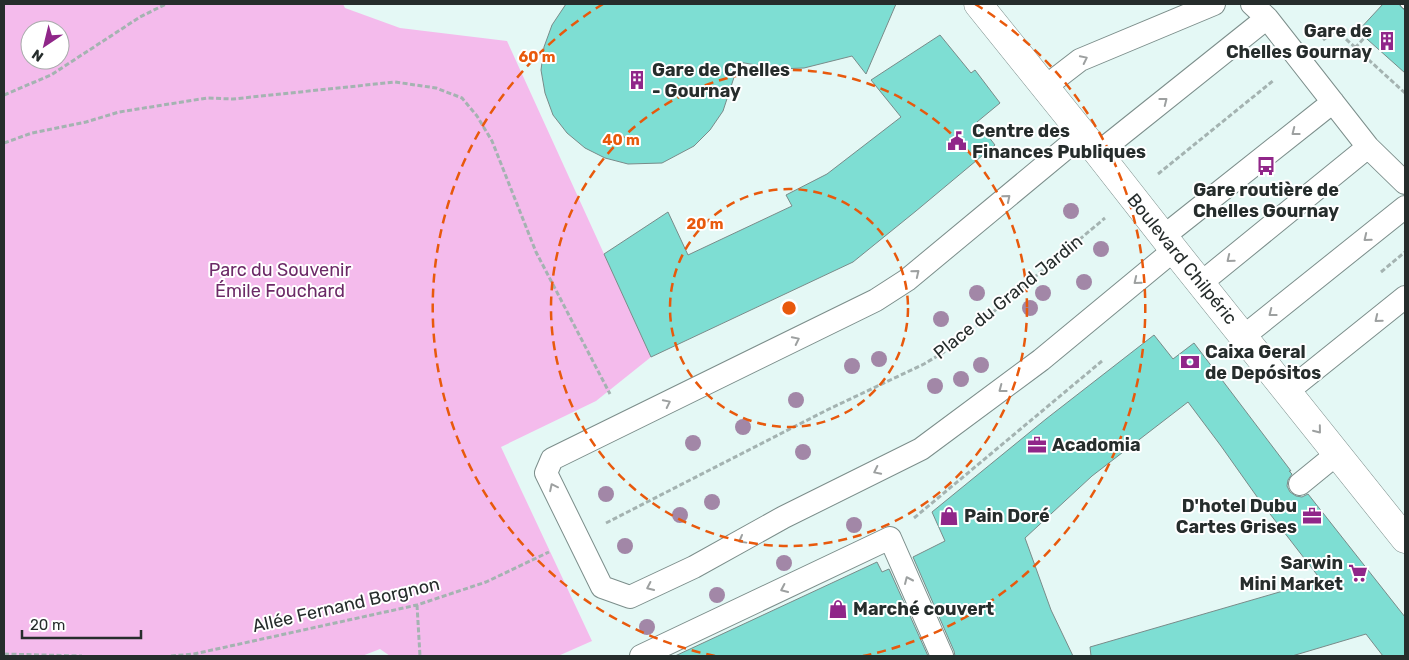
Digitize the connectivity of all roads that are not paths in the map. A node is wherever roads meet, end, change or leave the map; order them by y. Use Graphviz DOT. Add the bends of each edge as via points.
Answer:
graph roads {
  1 [pos="978,4"];
  2 [pos="1214,4"];
  3 [pos="1259,11"];
  4 [pos="1045,87"];
  5 [pos="1333,102"];
  6 [pos="1091,144"];
  7 [pos="1368,148"];
  8 [pos="1405,184"];
  9 [pos="1405,207"];
  10 [pos="1169,243"];
  11 [pos="1201,283"];
  12 [pos="1405,297"];
  13 [pos="1244,336"];
  14 [pos="1288,391"];
  15 [pos="1338,454"];
  16 [pos="1300,484"];
  17 [pos="1405,538"];
  18 [pos="641,656"];
  19 [pos="942,656"];
  1 -- 4 [label="street, Boulevard Chilpéric"];
  4 -- 2 [label="lane, one-way" via="1080,60"];
  3 -- 5 [label="lane"];
  6 -- 3 [label="lane, one-way"];
  4 -- 6 [label="street, Boulevard Chilpéric"];
  5 -- 7 [label="lane"];
  5 -- 10 [label="lane, one-way"];
  6 -- 10 [label="street, Boulevard Chilpéric"];
  10 -- 6 [label="lane, one-way" via="1041,360 920,450 630,597 602,587 546,473 552,459 883,295"];
  7 -- 8 [label="lane"];
  7 -- 11 [label="lane, one-way"];
  9 -- 13 [label="lane, one-way"];
  10 -- 11 [label="street, Boulevard Chilpéric"];
  11 -- 13 [label="street, Boulevard Chilpéric"];
  12 -- 14 [label="lane, one-way"];
  13 -- 14 [label="street, Boulevard Chilpéric"];
  14 -- 15 [label="street, Boulevard Chilpéric, one-way"];
  15 -- 16 [label="lane"];
  15 -- 17 [label="street, Boulevard Chilpéric"];
  19 -- 18 [label="lane, one-way" via="890,538"];
}
